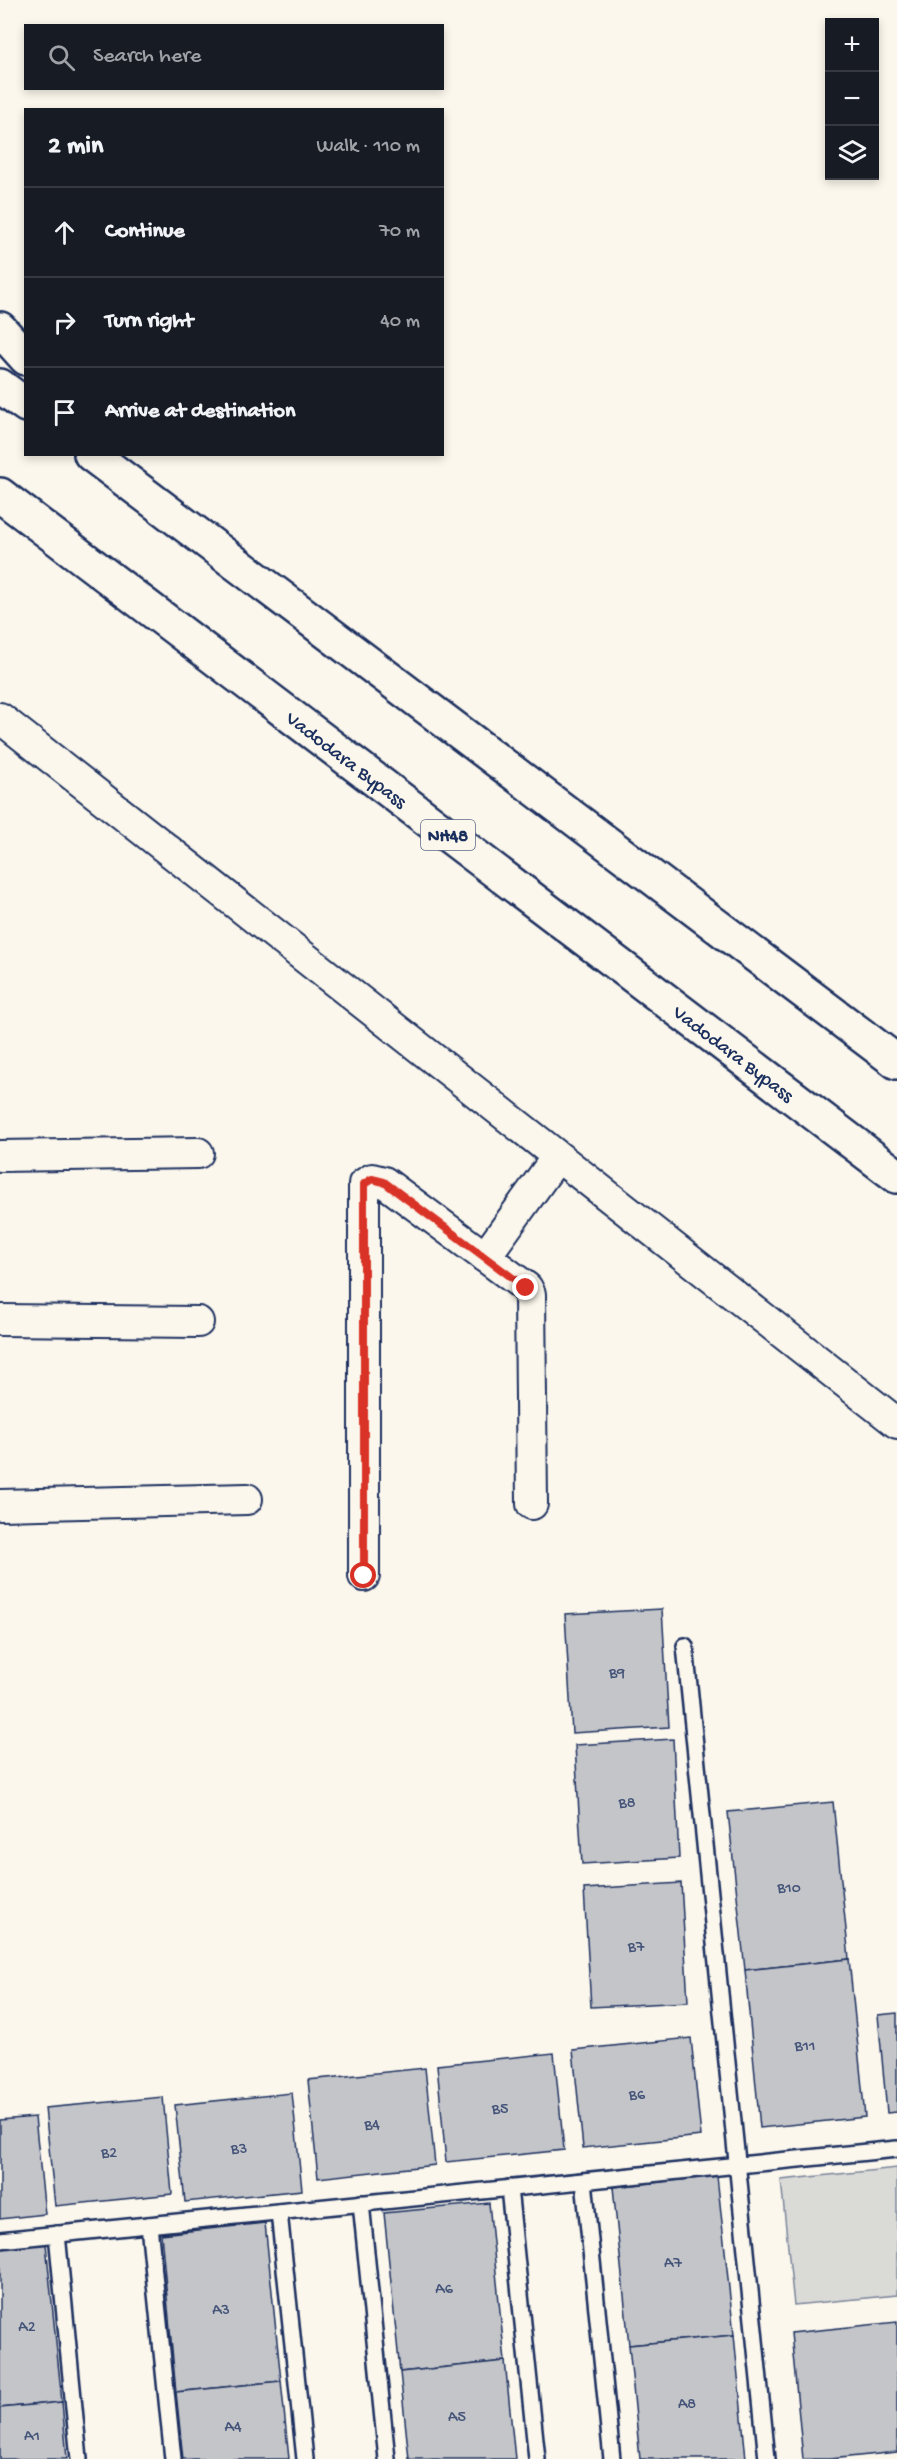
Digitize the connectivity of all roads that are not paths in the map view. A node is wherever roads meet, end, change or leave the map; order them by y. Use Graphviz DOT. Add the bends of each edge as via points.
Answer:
graph roads {
  1 [pos="0,329"];
  2 [pos="24,356"];
  3 [pos="0,386"];
  4 [pos="24,404"];
  5 [pos="93,456"];
  6 [pos="112,456"];
  7 [pos="0,495"];
  8 [pos="150,499"];
  9 [pos="0,505"];
  10 [pos="74,551"];
  11 [pos="0,718"];
  12 [pos="897,1062"];
  13 [pos="198,1153"];
  14 [pos="0,1156"];
  15 [pos="557,1157"];
  16 [pos="897,1176"];
  17 [pos="485,1257"];
  18 [pos="0,1320"];
  19 [pos="198,1322"];
  20 [pos="897,1423"];
  21 [pos="248,1499"];
  22 [pos="532,1504"];
  23 [pos="0,1505"];
  24 [pos="364,1576"];
  25 [pos="685,1646"];
  26 [pos="897,2149"];
  27 [pos="737,2165"];
  28 [pos="584,2181"];
  29 [pos="510,2188"];
  30 [pos="362,2203"];
  31 [pos="279,2212"];
  32 [pos="149,2225"];
  33 [pos="57,2234"];
  34 [pos="0,2240"];
  35 [pos="79,2459"];
  36 [pos="173,2459"];
  37 [pos="305,2459"];
  38 [pos="387,2459"];
  39 [pos="537,2459"];
  40 [pos="612,2459"];
  41 [pos="767,2459"];
  1 -- 2 [label="main road"];
  3 -- 4 [label="main road"];
  5 -- 8 [label="main road"];
  6 -- 8 [label="main road"];
  7 -- 10 [label="main road, Vadodara Bypass / NH48"];
  8 -- 12 [label="main road"];
  9 -- 10 [label="main road"];
  10 -- 16 [label="main road, Vadodara Bypass / NH48"];
  11 -- 15 [label="street"];
  13 -- 14 [label="street"];
  15 -- 17 [label="street"];
  15 -- 20 [label="street"];
  17 -- 22 [label="street" via="530,1294"];
  17 -- 24 [label="street" via="384,1182 372,1179 364,1184"];
  18 -- 19 [label="street"];
  21 -- 23 [label="street"];
  25 -- 27 [label="lane"];
  26 -- 27 [label="lane"];
  27 -- 28 [label="lane"];
  27 -- 41 [label="lane"];
  28 -- 29 [label="lane"];
  28 -- 40 [label="lane"];
  29 -- 30 [label="lane"];
  29 -- 39 [label="lane"];
  30 -- 31 [label="lane"];
  30 -- 38 [label="lane"];
  31 -- 32 [label="lane"];
  31 -- 37 [label="lane"];
  32 -- 33 [label="lane"];
  32 -- 36 [label="lane"];
  33 -- 34 [label="lane"];
  33 -- 35 [label="lane"];
}
